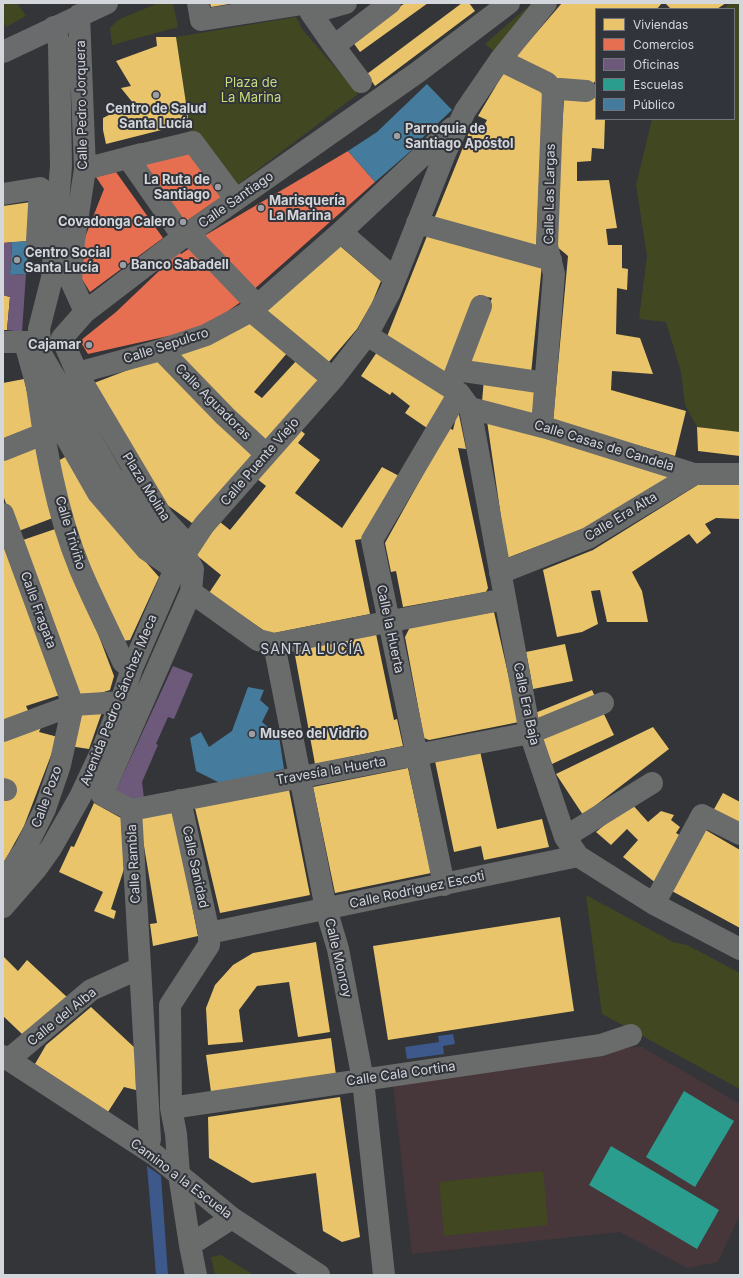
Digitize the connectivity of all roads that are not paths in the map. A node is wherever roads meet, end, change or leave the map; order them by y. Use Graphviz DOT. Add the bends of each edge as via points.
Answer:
graph roads {
  1 [pos="107,3"];
  2 [pos="198,3"];
  3 [pos="346,3"];
  4 [pos="390,3"];
  5 [pos="509,3"];
  6 [pos="546,3"];
  7 [pos="310,6"];
  8 [pos="80,15"];
  9 [pos="54,26"];
  10 [pos="334,46"];
  11 [pos="3,52"];
  12 [pos="500,60"];
  13 [pos="361,82"];
  14 [pos="550,86"];
  15 [pos="586,91"];
  16 [pos="464,111"];
  17 [pos="85,169"];
  18 [pos="3,194"];
  19 [pos="236,200"];
  20 [pos="418,224"];
  21 [pos="341,232"];
  22 [pos="185,235"];
  23 [pos="37,241"];
  24 [pos="551,260"];
  25 [pos="395,279"];
  26 [pos="481,306"];
  27 [pos="254,308"];
  28 [pos="84,312"];
  29 [pos="367,335"];
  30 [pos="62,338"];
  31 [pos="3,342"];
  32 [pos="33,342"];
  33 [pos="161,350"];
  34 [pos="77,373"];
  35 [pos="333,379"];
  36 [pos="545,383"];
  37 [pos="37,386"];
  38 [pos="459,389"];
  39 [pos="542,426"];
  40 [pos="43,434"];
  41 [pos="3,450"];
  42 [pos="266,454"];
  43 [pos="694,474"];
  44 [pos="740,474"];
  45 [pos="3,514"];
  46 [pos="182,557"];
  47 [pos="500,573"];
  48 [pos="191,592"];
  49 [pos="505,599"];
  50 [pos="389,621"];
  51 [pos="274,644"];
  52 [pos="132,668"];
  53 [pos="121,702"];
  54 [pos="603,703"];
  55 [pos="73,705"];
  56 [pos="3,731"];
  57 [pos="530,733"];
  58 [pos="416,755"];
  59 [pos="300,776"];
  60 [pos="652,783"];
  61 [pos="180,800"];
  62 [pos="132,810"];
  63 [pos="740,834"];
  64 [pos="565,837"];
  65 [pos="578,856"];
  66 [pos="3,882"];
  67 [pos="444,885"];
  68 [pos="654,904"];
  69 [pos="3,906"];
  70 [pos="326,909"];
  71 [pos="210,933"];
  72 [pos="740,949"];
  73 [pos="140,968"];
  74 [pos="631,1035"];
  75 [pos="6,1058"];
  76 [pos="363,1080"];
  77 [pos="171,1108"];
  78 [pos="150,1140"];
  79 [pos="179,1174"];
  80 [pos="232,1218"];
  81 [pos="190,1245"];
  82 [pos="196,1275"];
  83 [pos="319,1275"];
  84 [pos="384,1275"];
  1 -- 8 [label="main road"];
  2 -- 7 [label="street" via="201,20"];
  3 -- 7 [label="street"];
  4 -- 10 [label="street"];
  5 -- 19 [label="street, Calle Santiago" via="418,72"];
  6 -- 12 [label="street"];
  7 -- 10 [label="street"];
  8 -- 9 [label="main road"];
  8 -- 17 [label="street, Calle Pedro Jorquera"];
  9 -- 11 [label="main road"];
  9 -- 32 [label="street" via="59,43 62,166 52,278 39,329"];
  10 -- 13 [label="street"];
  12 -- 14 [label="street"];
  12 -- 16 [label="street"];
  14 -- 15 [label="street"];
  14 -- 24 [label="street, Calle Las Largas" via="547,246"];
  16 -- 20 [label="street, Calle Puente Viejo"];
  16 -- 21 [label="street, Calle Sepulcro" via="444,136"];
  17 -- 19 [label="street" via="194,141"];
  17 -- 28 [label="street, Calle Pedro Jorquera" via="71,281"];
  18 -- 23 [label="street" via="40,188"];
  19 -- 22 [label="street, Calle Santiago"];
  19 -- 22 [label="street" via="193,142 128,158"];
  20 -- 24 [label="street"];
  20 -- 25 [label="street, Calle Puente Viejo"];
  21 -- 25 [label="street"];
  21 -- 27 [label="street, Calle Sepulcro"];
  22 -- 27 [label="street"];
  22 -- 28 [label="street, Calle Santiago"];
  24 -- 36 [label="street, Calle Las Largas" via="554,274"];
  25 -- 29 [label="street, Calle Puente Viejo"];
  26 -- 38 [label="street, Calle la Huerta"];
  27 -- 33 [label="street, Calle Sepulcro" via="206,335"];
  27 -- 35 [label="street"];
  28 -- 30 [label="street, Calle Santiago"];
  29 -- 35 [label="street, Calle Puente Viejo"];
  29 -- 38 [label="street"];
  30 -- 32 [label="street"];
  30 -- 34 [label="street, Plaza Molina"];
  31 -- 32 [label="street"];
  32 -- 37 [label="street"];
  32 -- 46 [label="street" via="111,474 154,534"];
  33 -- 34 [label="street, Calle Sepulcro"];
  33 -- 42 [label="street, Calle Aguadoras"];
  34 -- 46 [label="street, Plaza Molina" via="163,518"];
  35 -- 42 [label="street, Calle Puente Viejo"];
  36 -- 38 [label="street"];
  36 -- 39 [label="street, Calle Las Largas"];
  37 -- 40 [label="street, Calle Triviño"];
  37 -- 46 [label="street" via="98,493 148,550"];
  38 -- 39 [label="street, Calle Casas de Candela"];
  38 -- 47 [label="street, Calle Era Baja"];
  38 -- 50 [label="street, Calle la Huerta" via="372,540"];
  39 -- 43 [label="street, Calle Casas de Candela"];
  40 -- 41 [label="street"];
  40 -- 52 [label="street, Calle Triviño" via="64,521 80,568 123,662"];
  42 -- 46 [label="street, Calle Puente Viejo" via="204,525"];
  43 -- 44 [label="street, Calle Casas de Candela"];
  43 -- 47 [label="street, Calle Era Alta" via="588,538"];
  45 -- 55 [label="street, Calle Fragata"];
  46 -- 48 [label="street, Calle Rambla" via="188,560 193,569"];
  46 -- 52 [label="street, Avenida Pedro Sánchez Meca"];
  47 -- 49 [label="street, Calle Era Baja"];
  48 -- 51 [label="street" via="258,640"];
  48 -- 62 [label="street, Calle Rambla" via="102,795"];
  49 -- 50 [label="street"];
  49 -- 57 [label="street, Calle Era Baja"];
  50 -- 51 [label="street"];
  50 -- 58 [label="street, Calle la Huerta"];
  51 -- 59 [label="street, Calle Monroy"];
  52 -- 53 [label="street, Avenida Pedro Sánchez Meca"];
  53 -- 55 [label="street"];
  53 -- 69 [label="street, Avenida Pedro Sánchez Meca" via="92,772 67,821 36,869"];
  54 -- 57 [label="street, Travesía la Huerta"];
  55 -- 56 [label="street"];
  55 -- 66 [label="street, Calle Pozo" via="60,765 45,809 26,849"];
  57 -- 58 [label="street, Travesía la Huerta"];
  57 -- 64 [label="street, Calle Era Baja"];
  58 -- 59 [label="street, Travesía la Huerta"];
  58 -- 67 [label="street, Calle la Huerta"];
  59 -- 61 [label="street, Travesía la Huerta"];
  59 -- 70 [label="street, Calle Monroy"];
  60 -- 64 [label="street"];
  61 -- 62 [label="street, Travesía la Huerta"];
  61 -- 71 [label="street, Calle Sanidad"];
  62 -- 73 [label="street, Calle Rambla"];
  63 -- 68 [label="street" via="702,815"];
  64 -- 65 [label="street, Calle Era Baja"];
  65 -- 67 [label="street, Calle Rodríguez Escoti"];
  65 -- 68 [label="street, Calle Era Baja"];
  67 -- 70 [label="street, Calle Rodríguez Escoti"];
  68 -- 72 [label="street, Calle Era Baja"];
  70 -- 71 [label="street, Calle Rodríguez Escoti"];
  70 -- 76 [label="street, Calle Monroy" via="338,949"];
  71 -- 77 [label="street" via="208,945 170,1004"];
  73 -- 75 [label="street, Calle del Alba" via="91,990"];
  73 -- 78 [label="street, Calle Rambla"];
  74 -- 76 [label="street, Calle Cala Cortina" via="601,1045"];
  75 -- 79 [label="street, Camino a la Escuela"];
  76 -- 77 [label="street, Calle Cala Cortina"];
  76 -- 84 [label="street, Calle Monroy"];
  77 -- 79 [label="street"];
  79 -- 80 [label="street, Camino a la Escuela"];
  79 -- 81 [label="street"];
  80 -- 81 [label="street"];
  80 -- 83 [label="street, Camino a la Escuela"];
  81 -- 82 [label="street"];
}
